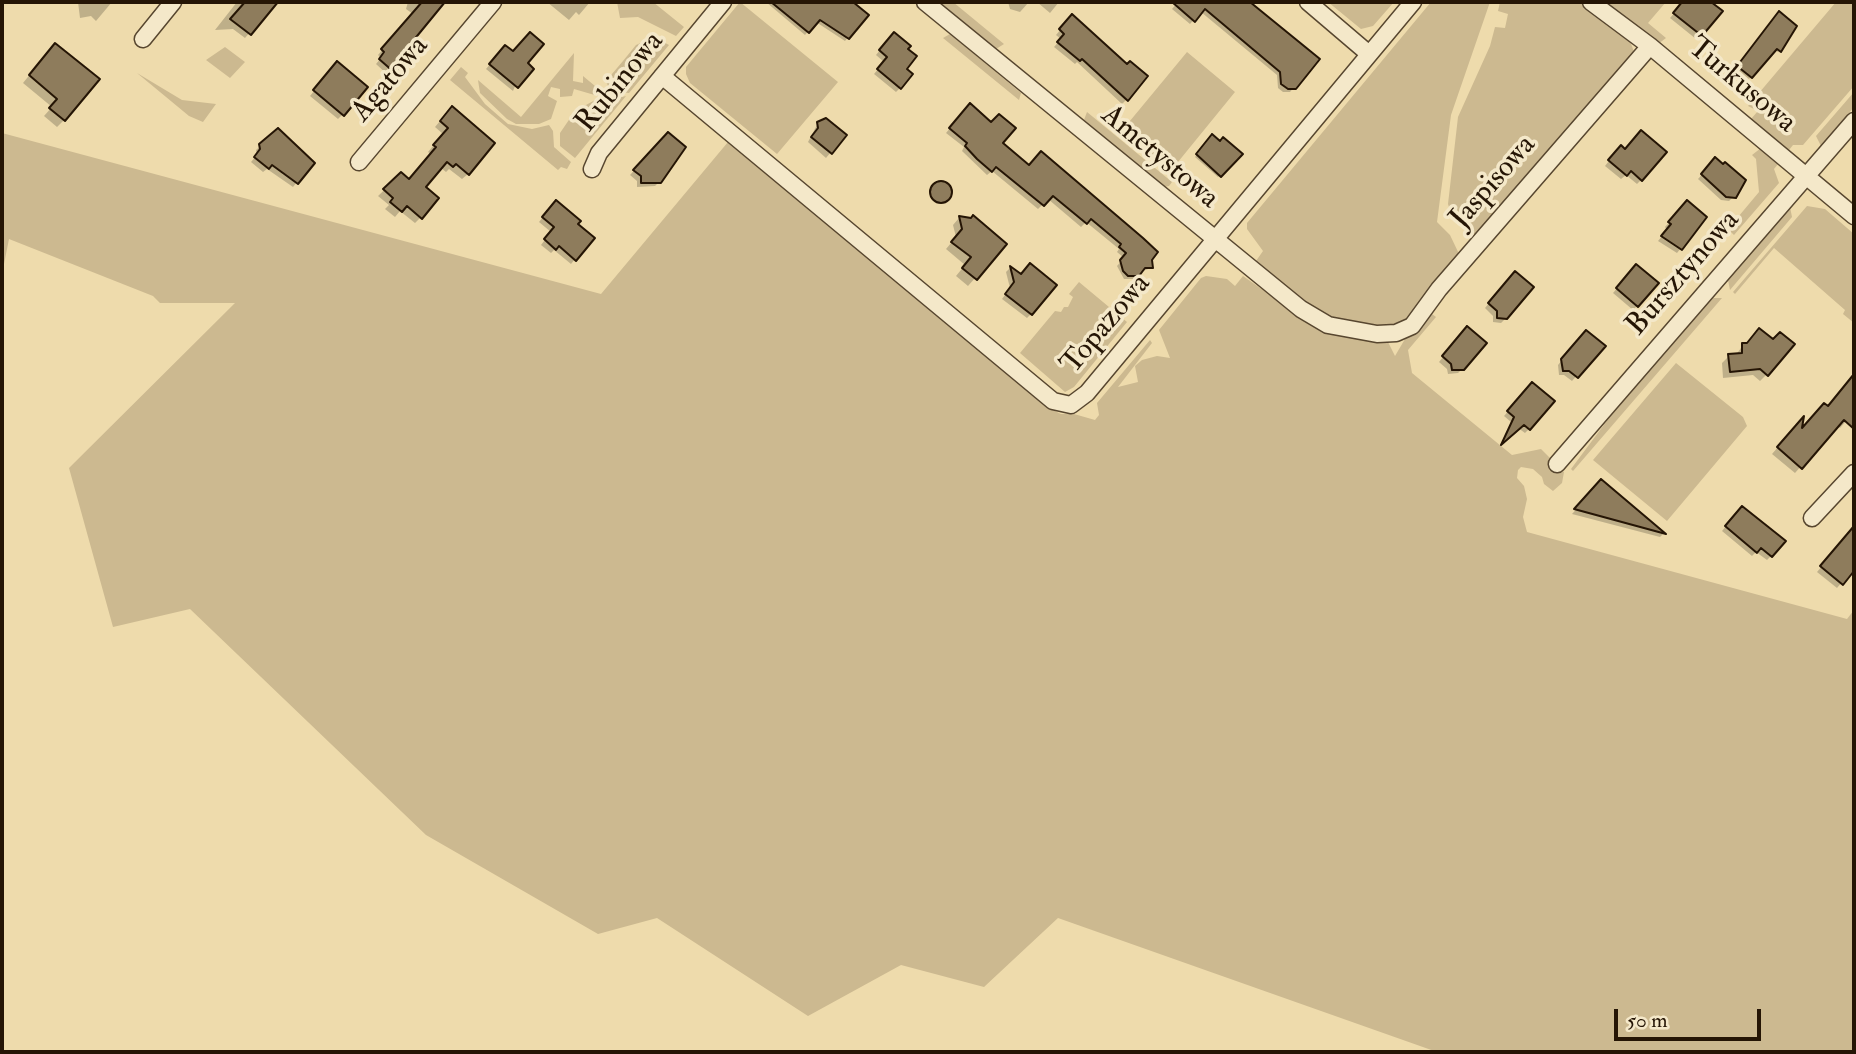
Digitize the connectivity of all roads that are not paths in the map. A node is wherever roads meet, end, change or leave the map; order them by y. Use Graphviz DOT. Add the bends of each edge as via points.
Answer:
graph roads {
  1 [pos="173,2"];
  2 [pos="494,2"];
  3 [pos="723,2"];
  4 [pos="925,2"];
  5 [pos="1308,2"];
  6 [pos="1413,2"];
  7 [pos="1591,2"];
  8 [pos="143,39"];
  9 [pos="1650,46"];
  10 [pos="1369,54"];
  11 [pos="662,76"];
  12 [pos="1854,121"];
  13 [pos="359,162"];
  14 [pos="592,169"];
  15 [pos="1805,176"];
  16 [pos="1854,216"];
  17 [pos="1215,240"];
  18 [pos="1370,333"];
  19 [pos="1557,464"];
  20 [pos="1854,473"];
  21 [pos="1812,518"];
  1 -- 8 [label="street"];
  2 -- 13 [label="street, Agatowa"];
  3 -- 11 [label="street, Rubinowa"];
  4 -- 17 [label="street, Ametystowa"];
  5 -- 10 [label="street"];
  6 -- 10 [label="street, Topazowa"];
  7 -- 9 [label="street, Turkusowa"];
  9 -- 15 [label="street, Turkusowa"];
  9 -- 18 [label="street, Jaspisowa" via="1412,326 1396,333"];
  10 -- 17 [label="street, Topazowa"];
  11 -- 14 [label="street, Rubinowa" via="599,153"];
  11 -- 17 [label="street, Topazowa" via="1059,404 1080,402"];
  12 -- 15 [label="street, Bursztynowa"];
  15 -- 16 [label="street, Turkusowa"];
  15 -- 19 [label="street, Bursztynowa"];
  17 -- 18 [label="street, Ametystowa" via="1316,319 1343,330"];
  20 -- 21 [label="street"];
}
